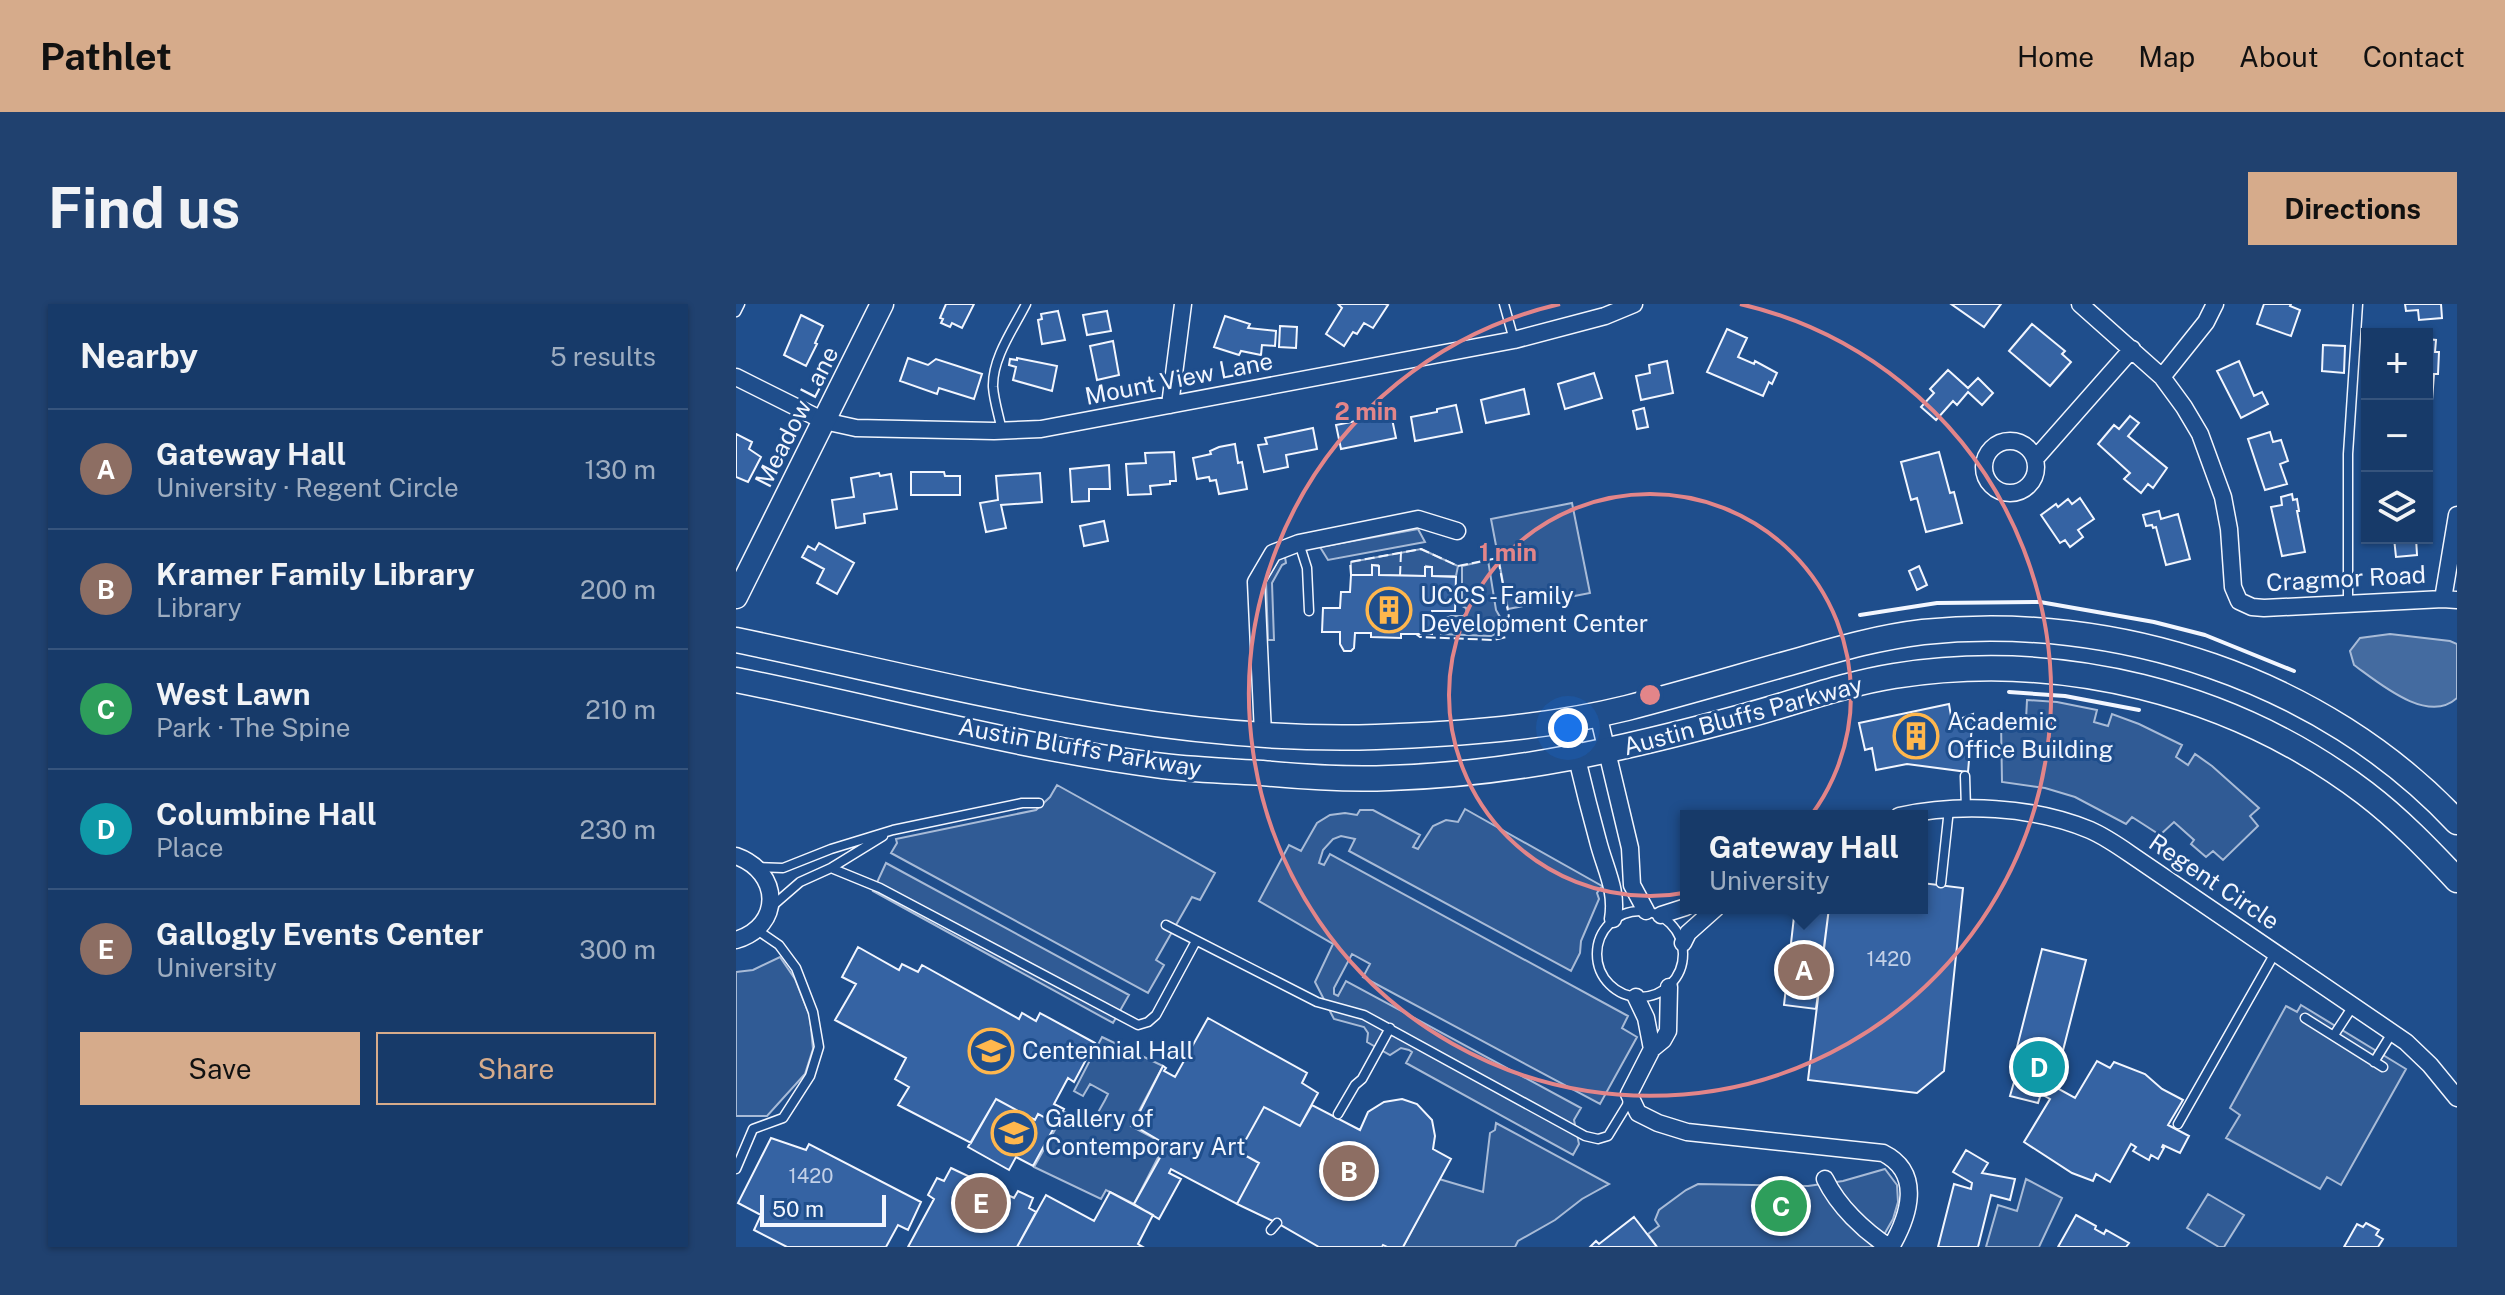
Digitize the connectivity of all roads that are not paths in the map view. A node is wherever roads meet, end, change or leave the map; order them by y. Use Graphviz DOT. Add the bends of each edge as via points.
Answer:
graph roads {
  1 [pos="740,304"];
  2 [pos="882,304"];
  3 [pos="1026,304"];
  4 [pos="1183,304"];
  5 [pos="1504,304"];
  6 [pos="1634,304"];
  7 [pos="2080,304"];
  8 [pos="2215,304"];
  9 [pos="2358,304"];
  10 [pos="736,312"];
  11 [pos="1514,340"];
  12 [pos="2132,349"];
  13 [pos="736,377"];
  14 [pos="2162,377"];
  15 [pos="1170,405"];
  16 [pos="824,421"];
  17 [pos="1002,431"];
  18 [pos="2035,459"];
  19 [pos="2457,515"];
  20 [pos="1457,531"];
  21 [pos="1299,543"];
  22 [pos="736,597"];
  23 [pos="2450,600"];
  24 [pos="2348,602"];
  25 [pos="1309,611"];
  26 [pos="736,640"];
  27 [pos="736,680"];
  28 [pos="1598,714"];
  29 [pos="1568,719"];
  30 [pos="1263,734"];
  31 [pos="1606,752"];
  32 [pos="1576,758"];
  33 [pos="1965,776"];
  34 [pos="1039,803"];
  35 [pos="1958,809"];
  36 [pos="1928,813"];
  37 [pos="2457,822"];
  38 [pos="893,830"];
  39 [pos="736,855"];
  40 [pos="758,867"];
  41 [pos="831,868"];
  42 [pos="2457,880"];
  43 [pos="1941,883"];
  44 [pos="770,908"];
  45 [pos="1680,908"];
  46 [pos="1653,913"];
  47 [pos="1709,914"];
  48 [pos="1613,919"];
  49 [pos="1166,925"];
  50 [pos="757,930"];
  51 [pos="736,940"];
  52 [pos="1196,941"];
  53 [pos="1683,943"];
  54 [pos="2275,953"];
  55 [pos="1669,987"];
  56 [pos="1636,997"];
  57 [pos="2353,1006"];
  58 [pos="2305,1018"];
  59 [pos="1390,1028"];
  60 [pos="2393,1032"];
  61 [pos="2334,1035"];
  62 [pos="1652,1049"];
  63 [pos="1629,1094"];
  64 [pos="2457,1098"];
  65 [pos="1338,1114"];
  66 [pos="2178,1124"];
  67 [pos="736,1169"];
  68 [pos="1825,1179"];
  69 [pos="1890,1247"];
  1 -- 10 [label="lane"];
  2 -- 16 [label="street, Meadow Lane"];
  3 -- 17 [label="lane" via="997,362 993,387"];
  4 -- 15 [label="street"];
  5 -- 11 [label="lane"];
  6 -- 11 [label="street, Mount View Lane"];
  7 -- 12 [label="street"];
  8 -- 14 [label="street"];
  9 -- 24 [label="lane" via="2348,454"];
  11 -- 15 [label="street, Mount View Lane"];
  12 -- 14 [label="street"];
  12 -- 18 [label="street"];
  13 -- 16 [label="street, Mount View Lane"];
  14 -- 24 [label="street, Cragmor Road" via="2200,434 2213,466 2239,601 2264,608"];
  15 -- 17 [label="street, Mount View Lane"];
  16 -- 17 [label="street, Mount View Lane" via="856,428"];
  16 -- 22 [label="street, Meadow Lane"];
  19 -- 23 [label="street"];
  20 -- 21 [label="street" via="1418,519"];
  21 -- 25 [label="lane" via="1307,568"];
  21 -- 30 [label="street" via="1273,553 1256,582"];
  23 -- 24 [label="street, Cragmor Road"];
  26 -- 30 [label="main road, Austin Bluffs Parkway" via="1086,715"];
  27 -- 32 [label="main road, Austin Bluffs Parkway" via="1088,755 1177,767 1383,779 1479,773"];
  28 -- 29 [label="main road, Austin Bluffs Parkway"];
  28 -- 31 [label="street"];
  28 -- 37 [label="main road, Austin Bluffs Parkway" via="1870,641 1922,633 2013,629 2110,638 2261,685 2350,734"];
  29 -- 30 [label="main road, Austin Bluffs Parkway" via="1374,737"];
  29 -- 32 [label="street"];
  31 -- 32 [label="main road, Austin Bluffs Parkway"];
  31 -- 42 [label="main road, Austin Bluffs Parkway" via="1892,676 2016,669 2103,677 2248,722 2289,742 2365,793"];
  31 -- 46 [label="street" via="1630,848 1632,885"];
  32 -- 48 [label="street" via="1615,892"];
  33 -- 35 [label="lane"];
  34 -- 38 [label="lane"];
  35 -- 36 [label="street, Regent Circle"];
  35 -- 43 [label="lane"];
  35 -- 54 [label="street, Regent Circle" via="2023,813 2092,831"];
  38 -- 40 [label="lane" via="783,868"];
  38 -- 41 [label="lane"];
  39 -- 40 [label="street"];
  40 -- 44 [label="street" via="771,893"];
  41 -- 44 [label="lane" via="800,882"];
  41 -- 52 [label="lane" via="880,888 1138,1025 1156,1015"];
  44 -- 50 [label="street"];
  45 -- 46 [label="street"];
  46 -- 48 [label="lane" via="1628,912"];
  46 -- 53 [label="lane" via="1675,927"];
  47 -- 53 [label="street"];
  48 -- 56 [label="lane" via="1598,943 1598,963 1607,983"];
  49 -- 52 [label="lane"];
  50 -- 51 [label="street"];
  50 -- 67 [label="lane" via="779,945 796,968 813,1012 819,1047 810,1076 783,1118 753,1129"];
  52 -- 59 [label="lane" via="1317,1002"];
  53 -- 55 [label="lane" via="1680,967"];
  54 -- 57 [label="street, Regent Circle"];
  54 -- 66 [label="lane"];
  55 -- 56 [label="lane"];
  55 -- 62 [label="street" via="1668,1031"];
  56 -- 62 [label="street"];
  57 -- 60 [label="street, Regent Circle"];
  57 -- 61 [label="lane"];
  58 -- 61 [label="lane"];
  59 -- 63 [label="lane" via="1592,1139 1611,1133"];
  59 -- 65 [label="lane"];
  60 -- 61 [label="lane" via="2378,1064"];
  60 -- 64 [label="street, Regent Circle" via="2417,1051"];
  62 -- 63 [label="street"];
  63 -- 69 [label="street" via="1638,1113 1673,1129 1893,1158 1906,1174 1909,1195"];
  68 -- 69 [label="street" via="1867,1231"];
}
